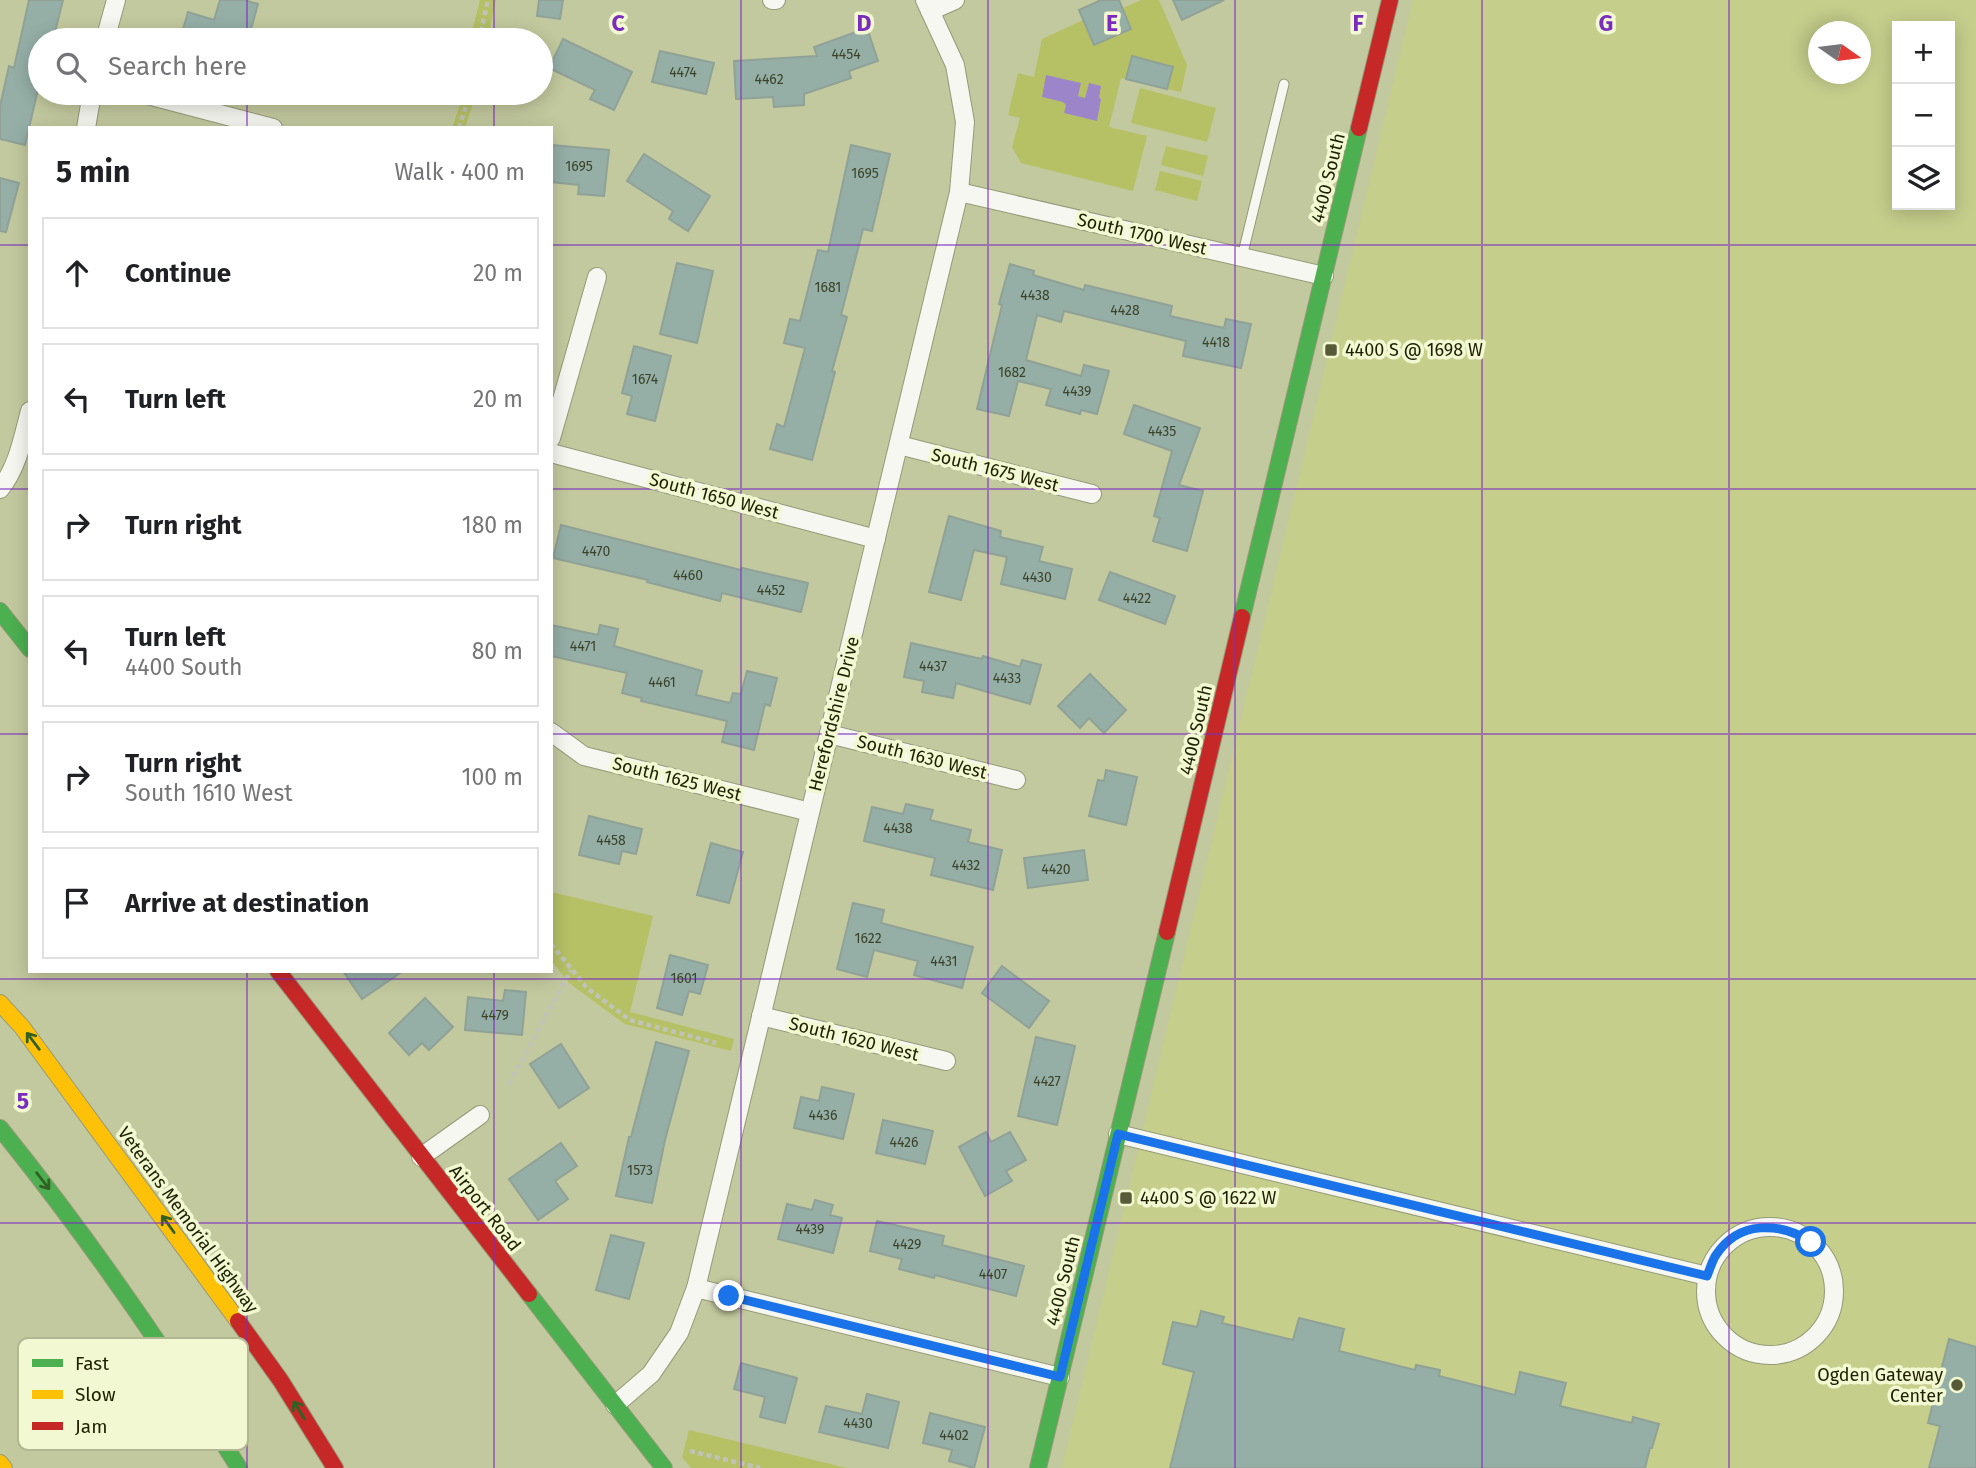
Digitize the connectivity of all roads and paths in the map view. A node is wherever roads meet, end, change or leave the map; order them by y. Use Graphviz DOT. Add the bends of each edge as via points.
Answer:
graph roads {
  1 [pos="116,0"];
  2 [pos="488,0"];
  3 [pos="956,0"];
  4 [pos="1390,0"];
  5 [pos="928,6"];
  6 [pos="108,28"];
  7 [pos="482,28"];
  8 [pos="1284,85"];
  9 [pos="90,105"];
  10 [pos="185,105"];
  11 [pos="466,105"];
  12 [pos="86,126"];
  13 [pos="265,126"];
  14 [pos="459,126"];
  15 [pos="959,192"];
  16 [pos="1242,257"];
  17 [pos="1324,276"];
  18 [pos="597,277"];
  19 [pos="28,419"];
  20 [pos="553,432"];
  21 [pos="898,445"];
  22 [pos="553,454"];
  23 [pos="0,489"];
  24 [pos="1092,494"];
  25 [pos="876,539"];
  26 [pos="0,611"];
  27 [pos="28,646"];
  28 [pos="553,733"];
  29 [pos="829,734"];
  30 [pos="1016,780"];
  31 [pos="810,812"];
  32 [pos="553,947"];
  33 [pos="571,970"];
  34 [pos="280,973"];
  35 [pos="0,1003"];
  36 [pos="761,1016"];
  37 [pos="716,1043"];
  38 [pos="946,1061"];
  39 [pos="509,1084"];
  40 [pos="480,1115"];
  41 [pos="0,1128"];
  42 [pos="1118,1134"];
  43 [pos="421,1157"];
  44 [pos="1707,1276"];
  45 [pos="696,1288"];
  46 [pos="156,1338"];
  47 [pos="1060,1377"];
  48 [pos="615,1405"];
  49 [pos="228,1450"];
  50 [pos="690,1451"];
  51 [pos="0,1463"];
  52 [pos="747,1467"];
  53 [pos="4,1468"];
  54 [pos="239,1468"];
  55 [pos="335,1468"];
  56 [pos="664,1468"];
  57 [pos="760,1468"];
  58 [pos="1038,1468"];
  1 -- 6 [label="street"];
  2 -- 7 [label="path"];
  3 -- 5 [label="street"];
  4 -- 17 [label="main road, 4400 South"];
  5 -- 15 [label="street, Herefordshire Drive" via="955,65 965,122"];
  8 -- 16 [label="lane"];
  9 -- 12 [label="street"];
  10 -- 13 [label="street"];
  11 -- 14 [label="path"];
  15 -- 16 [label="street, South 1700 West"];
  15 -- 21 [label="street, Herefordshire Drive"];
  16 -- 17 [label="street, South 1700 West"];
  17 -- 42 [label="main road, 4400 South"];
  18 -- 20 [label="street"];
  19 -- 23 [label="street" via="20,451"];
  21 -- 24 [label="street, South 1675 West"];
  21 -- 25 [label="street, Herefordshire Drive"];
  22 -- 25 [label="street, South 1650 West"];
  25 -- 29 [label="street, Herefordshire Drive"];
  26 -- 27 [label="main road"];
  28 -- 31 [label="street, South 1625 West" via="584,756"];
  29 -- 30 [label="street, South 1630 West"];
  29 -- 31 [label="street, Herefordshire Drive"];
  31 -- 36 [label="street, Herefordshire Drive"];
  32 -- 33 [label="path"];
  33 -- 37 [label="path" via="630,1020"];
  33 -- 39 [label="path"];
  34 -- 43 [label="main road, Airport Road"];
  55 -- 35 [label="main road, Veterans Memorial Highway, one-way" via="258,1349 70,1091"];
  36 -- 38 [label="street, South 1620 West"];
  36 -- 45 [label="street, Herefordshire Drive"];
  40 -- 43 [label="street"];
  41 -- 46 [label="main road, one-way" via="94,1248"];
  42 -- 44 [label="street"];
  42 -- 47 [label="main road, 4400 South"];
  43 -- 48 [label="main road, Airport Road"];
  44 -- 44 [label="street" via="1707,1309 1717,1329 1740,1349 1761,1356 1785,1355 1805,1346 1824,1327 1834,1297 1826,1259 1811,1242 1793,1231 1771,1227 1749,1230 1732,1239 1716,1255"];
  45 -- 47 [label="street"];
  45 -- 48 [label="street, Herefordshire Drive" via="679,1333 651,1374"];
  47 -- 58 [label="main road, 4400 South"];
  48 -- 56 [label="main road, Airport Road"];
  49 -- 54 [label="main road, one-way"];
  50 -- 52 [label="path"];
  51 -- 53 [label="main road"];
  52 -- 57 [label="path"];
}
